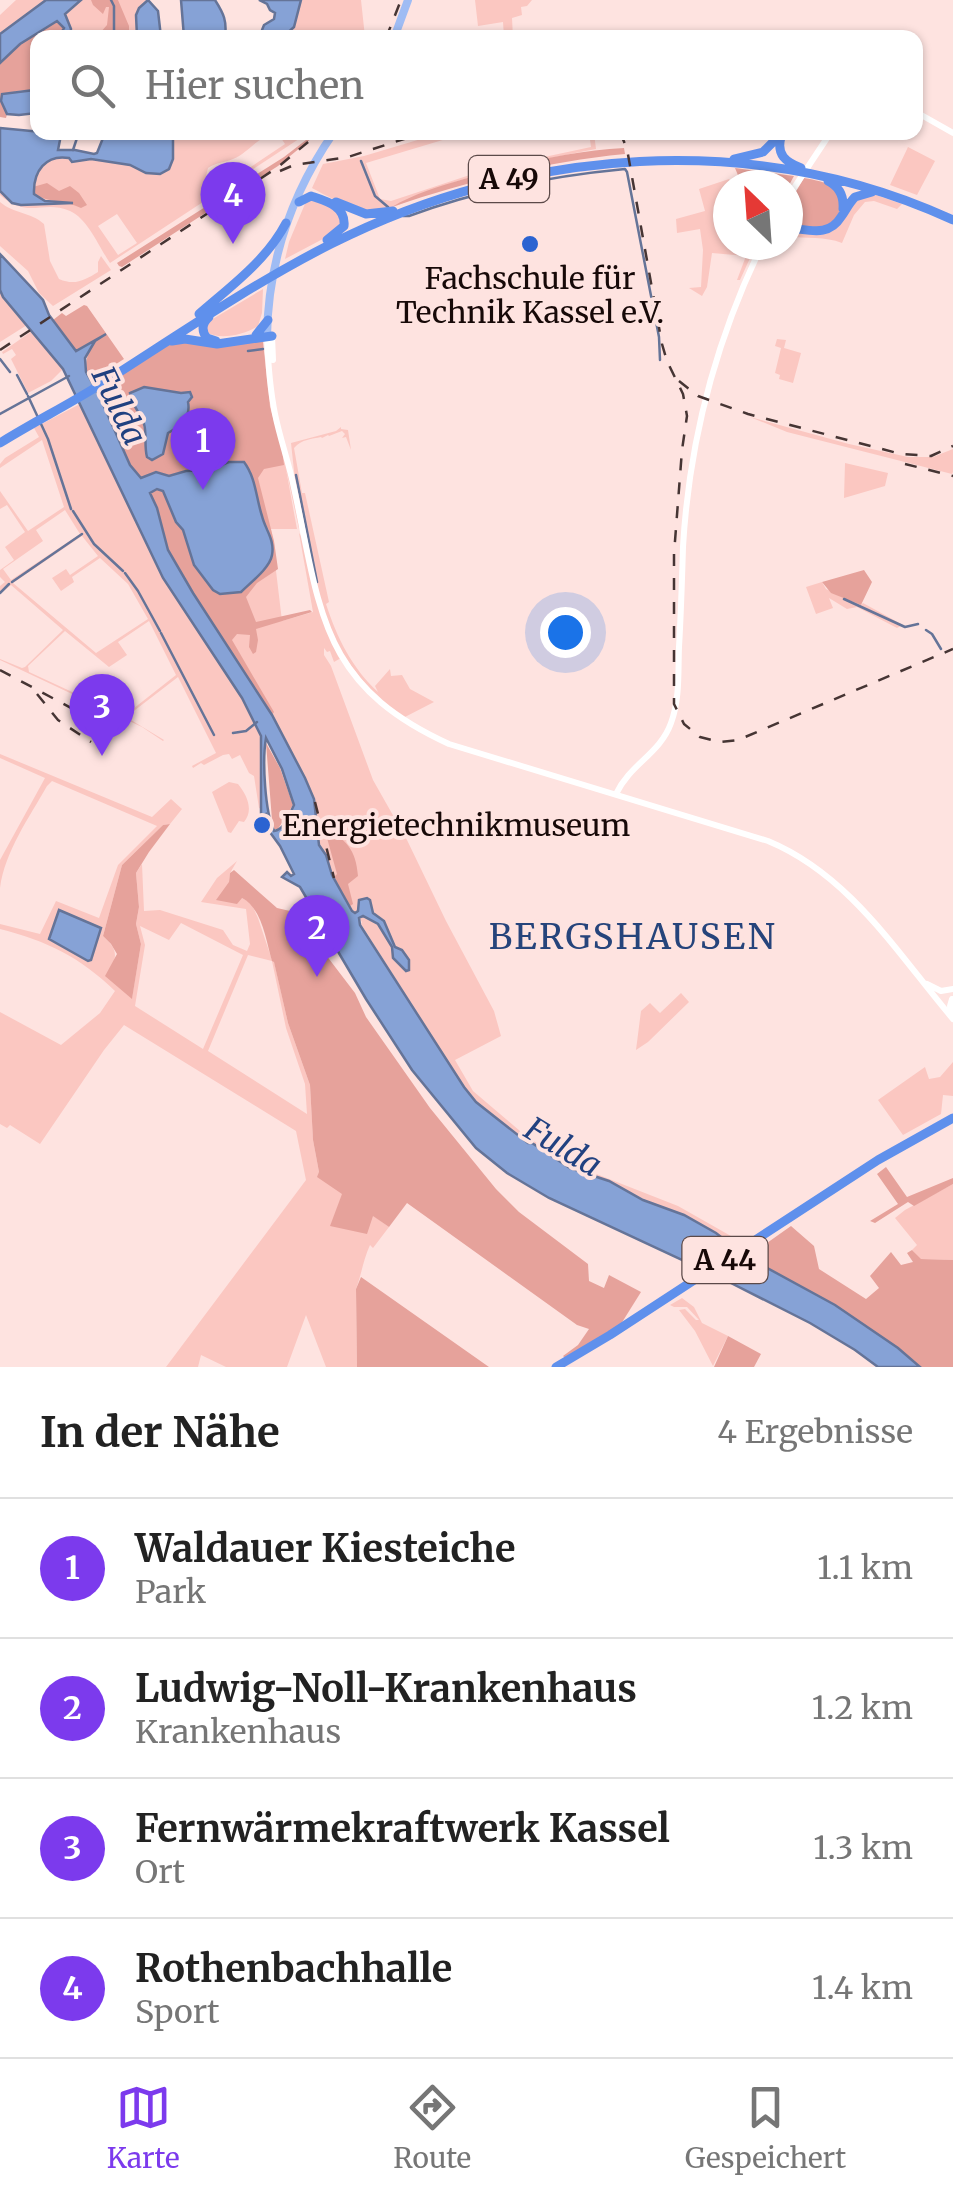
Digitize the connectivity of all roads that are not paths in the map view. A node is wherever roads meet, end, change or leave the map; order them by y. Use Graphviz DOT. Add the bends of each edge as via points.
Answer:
graph roads {
  1 [pos="410,0"];
  2 [pos="399,30"];
  3 [pos="923,116"];
  4 [pos="953,134"];
  5 [pos="332,140"];
  6 [pos="775,140"];
  7 [pos="779,140"];
  8 [pos="826,140"];
  9 [pos="735,161"];
  10 [pos="317,162"];
  11 [pos="797,168"];
  12 [pos="803,174"];
  13 [pos="818,175"];
  14 [pos="306,188"];
  15 [pos="899,198"];
  16 [pos="299,202"];
  17 [pos="396,212"];
  18 [pos="842,217"];
  19 [pos="953,217"];
  20 [pos="286,223"];
  21 [pos="803,229"];
  22 [pos="316,248"];
  23 [pos="755,260"];
  24 [pos="277,263"];
  25 [pos="274,280"];
  26 [pos="227,303"];
  27 [pos="192,320"];
  28 [pos="268,320"];
  29 [pos="264,338"];
  30 [pos="160,346"];
  31 [pos="133,361"];
  32 [pos="0,440"];
  33 [pos="622,782"];
  34 [pos="616,794"];
  35 [pos="633,800"];
  36 [pos="918,978"];
  37 [pos="953,990"];
  38 [pos="953,998"];
  39 [pos="941,1005"];
  40 [pos="953,1018"];
  41 [pos="953,1121"];
  42 [pos="611,1336"];
  43 [pos="556,1367"];
  44 [pos="566,1367"];
  1 -- 2 [label="main road"];
  3 -- 4 [label="main road"];
  5 -- 10 [label="main road"];
  6 -- 9 [label="highway" via="763,152"];
  7 -- 11 [label="highway" via="780,153"];
  8 -- 12 [label="main road"];
  9 -- 11 [label="highway, A 49"];
  9 -- 17 [label="highway, A 49" via="628,160 537,172"];
  10 -- 14 [label="main road"];
  10 -- 20 [label="main road"];
  11 -- 13 [label="highway, A 49"];
  13 -- 15 [label="highway, A 49"];
  13 -- 18 [label="highway" via="840,191"];
  13 -- 19 [label="highway, A 49" via="896,192"];
  14 -- 16 [label="main road"];
  14 -- 17 [label="highway" via="360,213"];
  15 -- 18 [label="highway" via="862,193"];
  15 -- 19 [label="highway, A 49"];
  16 -- 22 [label="highway" via="314,196 344,215 342,230"];
  16 -- 24 [label="main road"];
  17 -- 22 [label="highway, A 49"];
  17 -- 26 [label="highway, A 49"];
  18 -- 21 [label="highway" via="822,231"];
  20 -- 24 [label="main road"];
  20 -- 27 [label="highway" via="260,262"];
  22 -- 27 [label="highway, A 49"];
  23 -- 33 [label="main road" via="730,318 695,444 676,710 662,741"];
  24 -- 25 [label="main road"];
  25 -- 28 [label="main road"];
  25 -- 29 [label="main road"];
  26 -- 29 [label="highway" via="205,321 206,337"];
  26 -- 30 [label="highway, A 49"];
  27 -- 31 [label="highway, A 49"];
  28 -- 29 [label="highway"];
  29 -- 30 [label="highway"];
  29 -- 34 [label="main road" via="314,588 358,680 410,724 449,744"];
  30 -- 31 [label="highway, A 49"];
  31 -- 32 [label="highway, A 49"];
  33 -- 34 [label="main road"];
  33 -- 35 [label="main road"];
  34 -- 35 [label="main road"];
  35 -- 36 [label="main road" via="799,856 844,890"];
  36 -- 37 [label="main road" via="936,990"];
  36 -- 39 [label="main road"];
  37 -- 39 [label="main road"];
  38 -- 39 [label="main road"];
  38 -- 40 [label="main road"];
  39 -- 40 [label="main road"];
  41 -- 42 [label="highway, A 44"];
  42 -- 43 [label="highway, A 44"];
  42 -- 44 [label="highway, A 44"];
}
